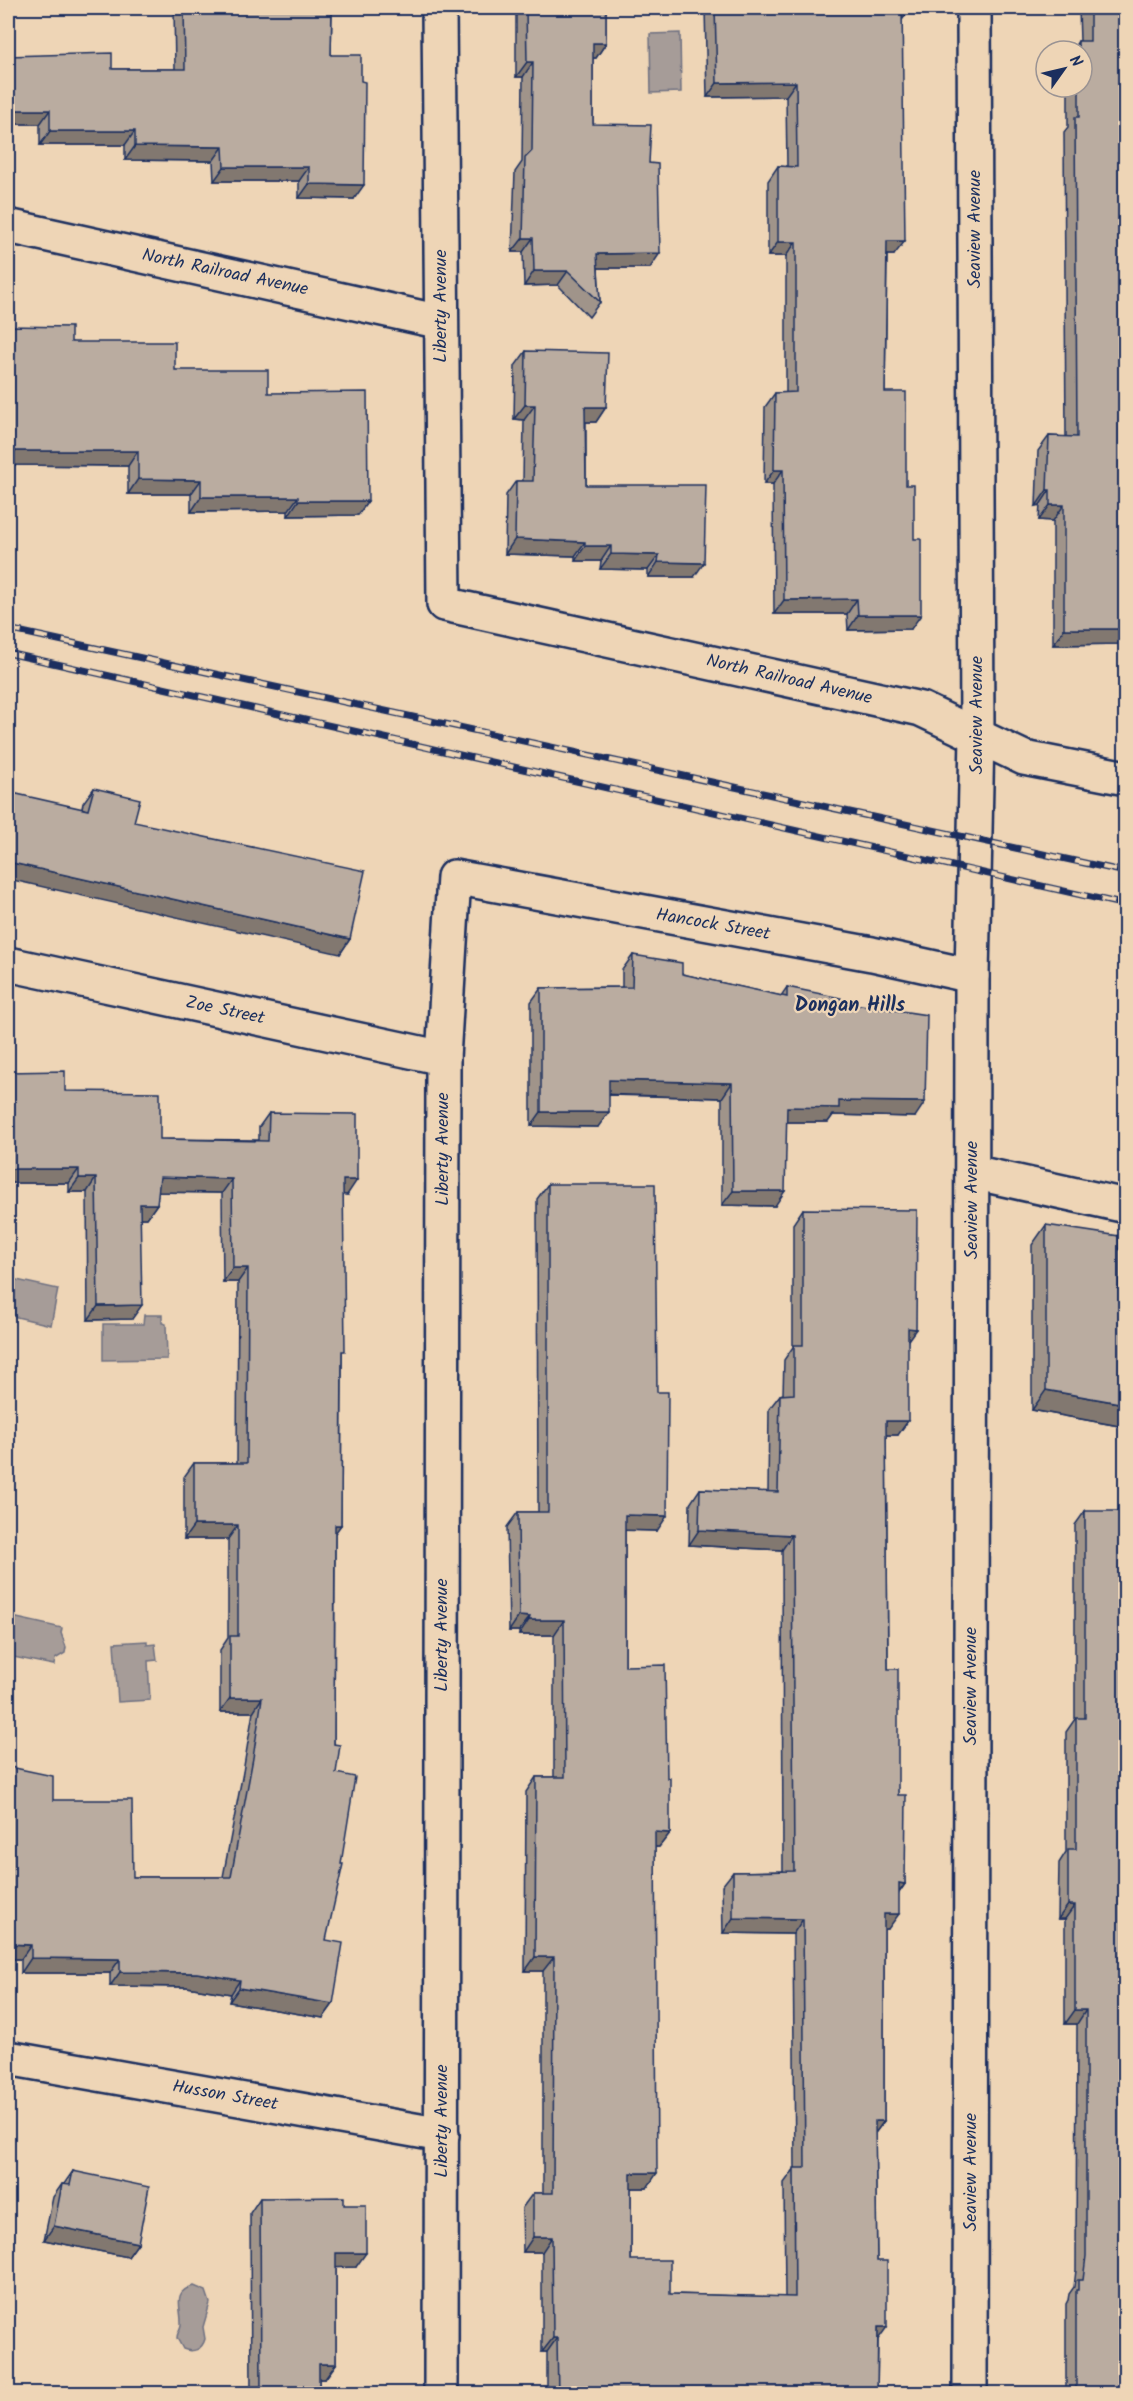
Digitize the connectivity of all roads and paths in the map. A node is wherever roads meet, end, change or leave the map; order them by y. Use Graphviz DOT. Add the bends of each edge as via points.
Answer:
graph roads {
  1 [pos="439,8"];
  2 [pos="974,8"];
  3 [pos="8,226"];
  4 [pos="441,322"];
  5 [pos="444,603"];
  6 [pos="977,735"];
  7 [pos="1125,778"];
  8 [pos="454,877"];
  9 [pos="8,964"];
  10 [pos="972,976"];
  11 [pos="443,1058"];
  12 [pos="972,1172"];
  13 [pos="1125,1206"];
  14 [pos="8,2058"];
  15 [pos="442,2135"];
  16 [pos="441,2394"];
  17 [pos="970,2394"];
  1 -- 4 [label="street, Liberty Avenue"];
  2 -- 6 [label="street, Seaview Avenue"];
  3 -- 4 [label="street, North Railroad Avenue"];
  4 -- 5 [label="street, Liberty Avenue"];
  5 -- 6 [label="street, North Railroad Avenue" via="921,709"];
  6 -- 7 [label="street, North Railroad Avenue" via="1024,758"];
  6 -- 10 [label="street, Seaview Avenue"];
  8 -- 10 [label="street, Hancock Street"];
  8 -- 11 [label="street, Liberty Avenue"];
  9 -- 11 [label="street, Zoe Street"];
  10 -- 12 [label="street, Seaview Avenue"];
  11 -- 15 [label="street, Liberty Avenue"];
  12 -- 13 [label="street"];
  12 -- 17 [label="street, Seaview Avenue"];
  14 -- 15 [label="street, Husson Street"];
  15 -- 16 [label="street, Liberty Avenue"];
}
